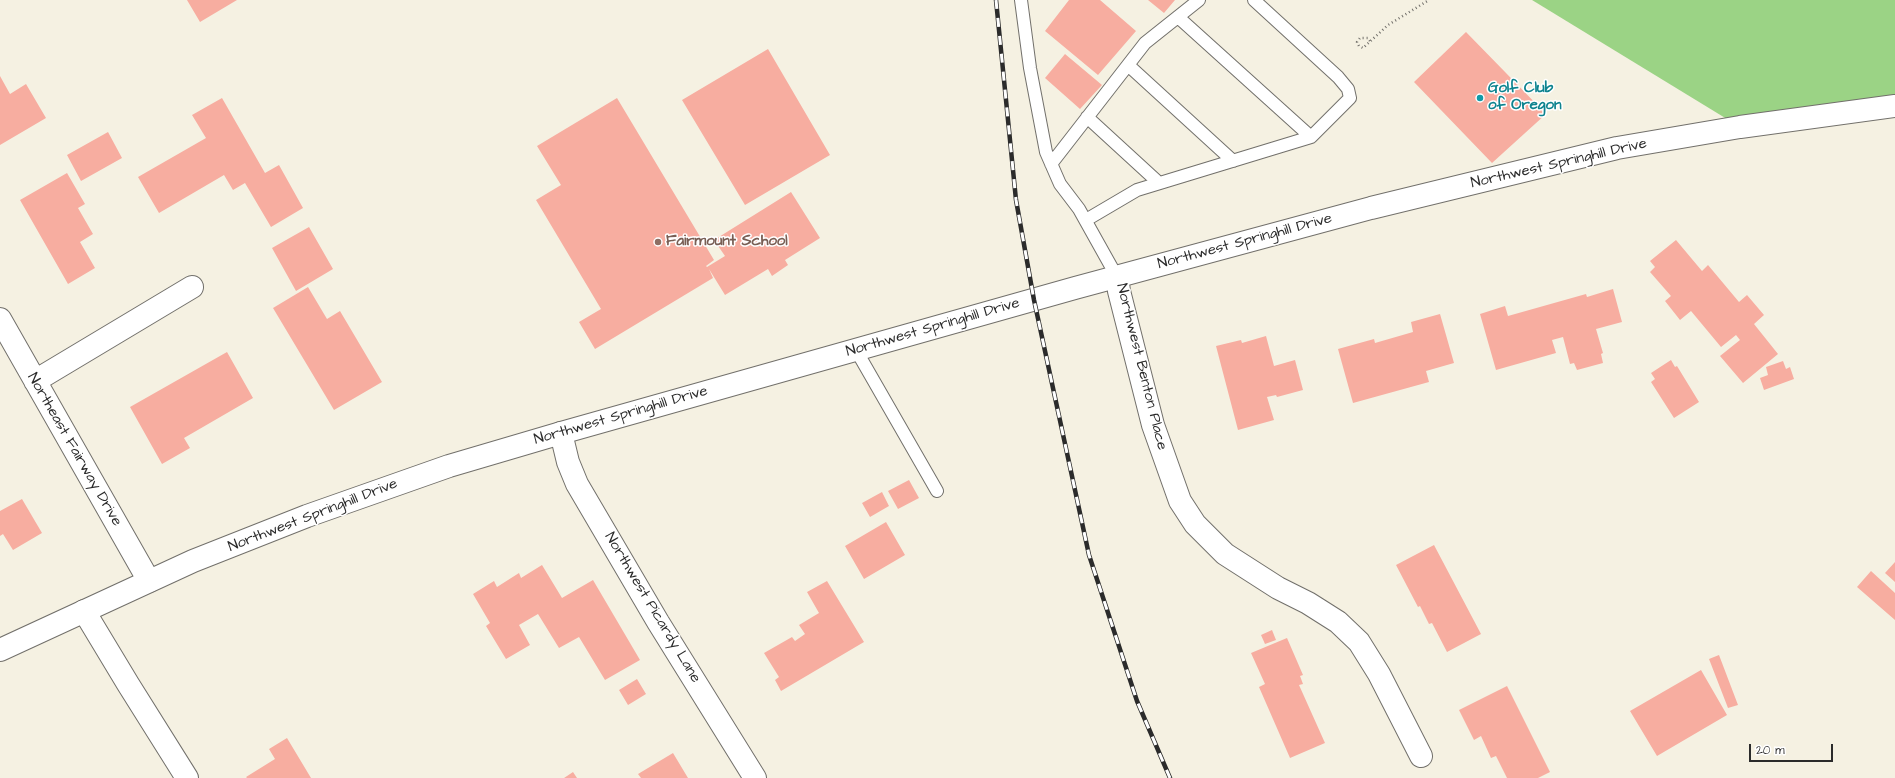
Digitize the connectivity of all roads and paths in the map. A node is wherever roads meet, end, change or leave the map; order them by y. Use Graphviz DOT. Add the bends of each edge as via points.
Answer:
graph roads {
  1 [pos="1021,0"];
  2 [pos="1199,0"];
  3 [pos="1254,0"];
  4 [pos="1429,0"];
  5 [pos="1178,17"];
  6 [pos="1370,41"];
  7 [pos="1128,65"];
  8 [pos="1895,106"];
  9 [pos="1088,117"];
  10 [pos="1311,137"];
  11 [pos="1233,161"];
  12 [pos="1051,164"];
  13 [pos="1159,183"];
  14 [pos="1086,220"];
  15 [pos="1118,277"];
  16 [pos="192,287"];
  17 [pos="0,319"];
  18 [pos="856,350"];
  19 [pos="35,381"];
  20 [pos="561,433"];
  21 [pos="937,491"];
  22 [pos="149,581"];
  23 [pos="84,611"];
  24 [pos="0,650"];
  25 [pos="1421,756"];
  26 [pos="187,778"];
  27 [pos="755,778"];
  1 -- 12 [label="lane" via="1030,68 1046,152"];
  2 -- 5 [label="lane"];
  3 -- 10 [label="lane" via="1348,89 1350,98"];
  4 -- 6 [label="path" via="1388,25"];
  5 -- 7 [label="lane" via="1145,43"];
  5 -- 10 [label="lane"];
  6 -- 6 [label="path" via="1363,48 1357,42 1360,38 1368,38"];
  7 -- 9 [label="lane"];
  7 -- 11 [label="lane"];
  8 -- 15 [label="main road, Northwest Springhill Drive" via="1740,127 1617,148 1371,208"];
  9 -- 12 [label="lane"];
  9 -- 13 [label="lane"];
  10 -- 11 [label="lane"];
  11 -- 13 [label="lane"];
  12 -- 14 [label="lane" via="1060,184"];
  13 -- 14 [label="lane" via="1137,190"];
  14 -- 15 [label="lane"];
  15 -- 18 [label="main road, Northwest Springhill Drive"];
  15 -- 25 [label="main road, Northwest Benton Place" via="1119,291 1152,425 1180,501 1195,524 1226,554 1278,588 1338,622 1359,642 1379,674"];
  16 -- 19 [label="main road"];
  17 -- 19 [label="main road, Northeast Fairway Drive"];
  18 -- 20 [label="main road, Northwest Springhill Drive"];
  18 -- 21 [label="lane"];
  19 -- 22 [label="main road, Northeast Fairway Drive"];
  20 -- 22 [label="main road, Northwest Springhill Drive" via="449,466 314,513"];
  20 -- 27 [label="main road, Northwest Picardy Lane" via="568,462 578,484 658,622"];
  22 -- 23 [label="main road, Northwest Springhill Drive"];
  23 -- 24 [label="main road, Northwest Springhill Drive"];
  23 -- 26 [label="main road"];
}
